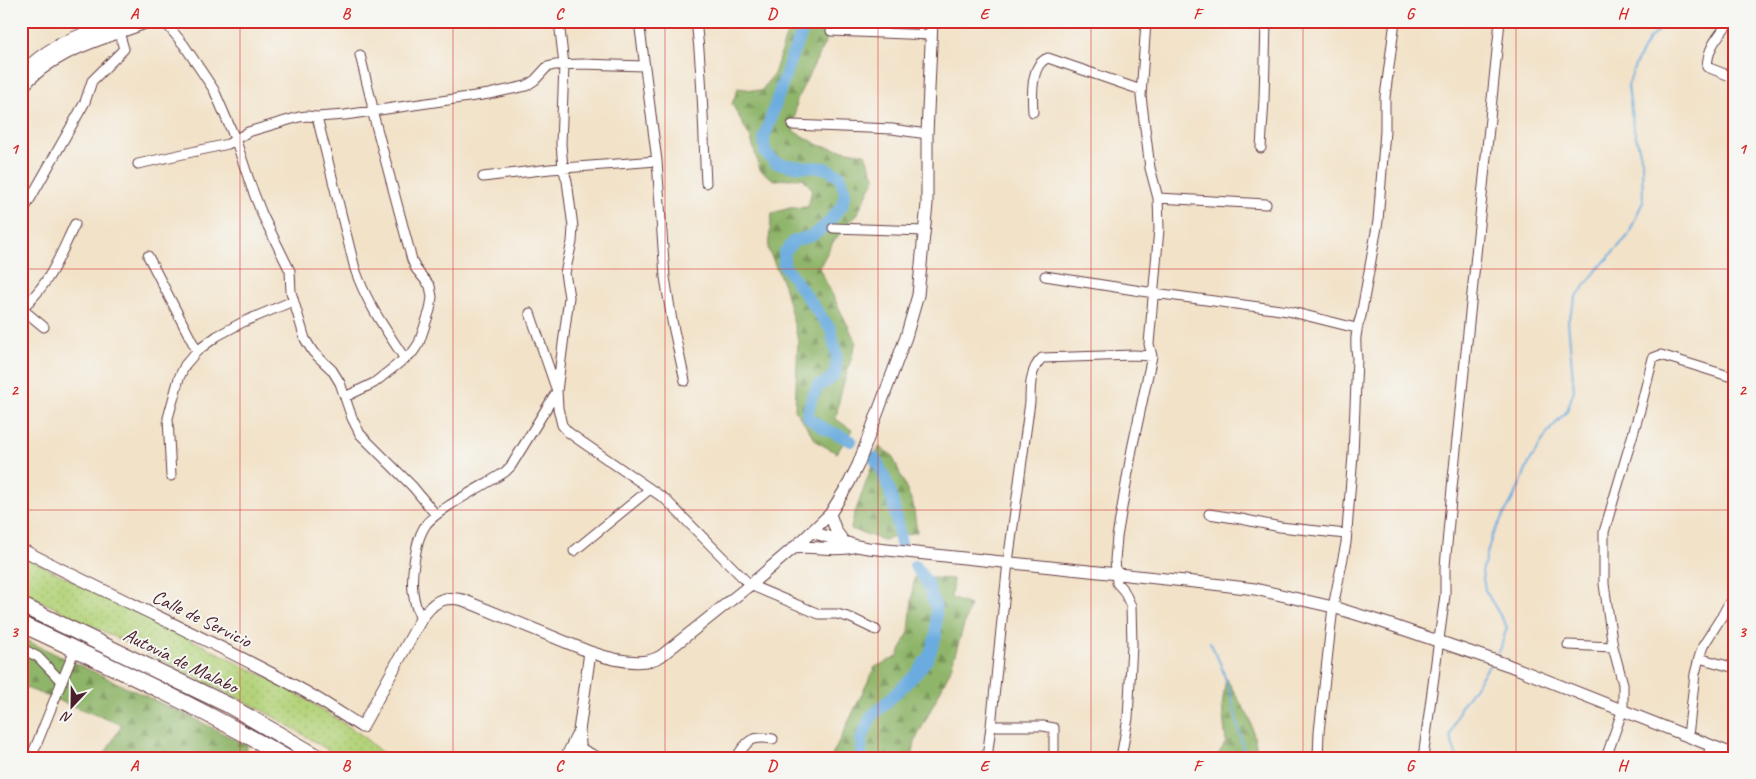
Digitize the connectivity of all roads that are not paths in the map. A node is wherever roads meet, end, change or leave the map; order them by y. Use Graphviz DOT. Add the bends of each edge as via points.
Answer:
graph roads {
  1 [pos="149,21"];
  2 [pos="164,21"];
  3 [pos="559,21"];
  4 [pos="639,21"];
  5 [pos="696,21"];
  6 [pos="932,21"];
  7 [pos="1146,21"];
  8 [pos="1266,21"];
  9 [pos="1395,21"];
  10 [pos="1500,21"];
  11 [pos="1730,21"];
  12 [pos="119,27"];
  13 [pos="831,31"];
  14 [pos="932,35"];
  15 [pos="360,55"];
  16 [pos="564,65"];
  17 [pos="644,66"];
  18 [pos="21,74"];
  19 [pos="1735,78"];
  20 [pos="21,88"];
  21 [pos="1142,90"];
  22 [pos="372,110"];
  23 [pos="1033,112"];
  24 [pos="317,117"];
  25 [pos="792,125"];
  26 [pos="927,134"];
  27 [pos="236,140"];
  28 [pos="1261,148"];
  29 [pos="657,160"];
  30 [pos="138,164"];
  31 [pos="563,168"];
  32 [pos="483,177"];
  33 [pos="706,183"];
  34 [pos="1158,198"];
  35 [pos="1266,204"];
  36 [pos="21,215"];
  37 [pos="75,224"];
  38 [pos="833,228"];
  39 [pos="925,231"];
  40 [pos="148,256"];
  41 [pos="1045,276"];
  42 [pos="1154,293"];
  43 [pos="294,301"];
  44 [pos="22,308"];
  45 [pos="530,313"];
  46 [pos="44,327"];
  47 [pos="1356,328"];
  48 [pos="197,351"];
  49 [pos="1152,356"];
  50 [pos="405,359"];
  51 [pos="1735,378"];
  52 [pos="685,381"];
  53 [pos="557,391"];
  54 [pos="345,397"];
  55 [pos="171,476"];
  56 [pos="650,489"];
  57 [pos="830,514"];
  58 [pos="1209,514"];
  59 [pos="436,515"];
  60 [pos="1346,534"];
  61 [pos="808,535"];
  62 [pos="844,542"];
  63 [pos="857,546"];
  64 [pos="794,548"];
  65 [pos="826,548"];
  66 [pos="21,550"];
  67 [pos="574,551"];
  68 [pos="1008,562"];
  69 [pos="1116,573"];
  70 [pos="750,586"];
  71 [pos="1735,592"];
  72 [pos="21,604"];
  73 [pos="1333,607"];
  74 [pos="1731,610"];
  75 [pos="421,619"];
  76 [pos="21,624"];
  77 [pos="876,630"];
  78 [pos="1440,642"];
  79 [pos="1568,645"];
  80 [pos="1613,647"];
  81 [pos="21,648"];
  82 [pos="75,649"];
  83 [pos="590,652"];
  84 [pos="1699,658"];
  85 [pos="1735,668"];
  86 [pos="62,682"];
  87 [pos="1623,709"];
  88 [pos="991,726"];
  89 [pos="579,732"];
  90 [pos="1688,736"];
  91 [pos="773,739"];
  92 [pos="1711,746"];
  93 [pos="580,753"];
  94 [pos="1735,755"];
  95 [pos="31,758"];
  96 [pos="288,758"];
  97 [pos="320,758"];
  98 [pos="566,758"];
  99 [pos="600,758"];
  100 [pos="736,758"];
  101 [pos="987,758"];
  102 [pos="1054,758"];
  103 [pos="1121,758"];
  104 [pos="1318,758"];
  105 [pos="1423,758"];
  106 [pos="1606,758"];
  107 [pos="1707,758"];
  1 -- 12 [label="main road"];
  2 -- 27 [label="street" via="214,90"];
  3 -- 16 [label="street"];
  4 -- 17 [label="street"];
  5 -- 33 [label="street" via="704,93"];
  6 -- 14 [label="street"];
  7 -- 21 [label="street"];
  8 -- 28 [label="street"];
  9 -- 47 [label="street" via="1385,97 1378,221"];
  10 -- 78 [label="street" via="1452,488"];
  11 -- 19 [label="street" via="1707,55 1707,67"];
  12 -- 18 [label="main road" via="52,48"];
  12 -- 20 [label="main road" via="57,57"];
  12 -- 36 [label="street" via="124,49 92,81 85,102"];
  13 -- 14 [label="street"];
  14 -- 26 [label="street"];
  15 -- 22 [label="street"];
  16 -- 17 [label="street"];
  16 -- 22 [label="street" via="548,67 526,86"];
  16 -- 31 [label="street" via="560,132"];
  17 -- 29 [label="street"];
  21 -- 23 [label="street" via="1048,58 1041,62 1033,80"];
  21 -- 34 [label="street" via="1150,168"];
  22 -- 24 [label="street"];
  22 -- 50 [label="street" via="412,260 430,286 432,298 419,343"];
  24 -- 27 [label="street" via="299,117 248,132"];
  24 -- 50 [label="street" via="354,270 372,310"];
  25 -- 26 [label="street" via="892,129"];
  26 -- 39 [label="street"];
  27 -- 30 [label="street"];
  27 -- 43 [label="street" via="262,214 290,271"];
  29 -- 31 [label="street"];
  29 -- 52 [label="street" via="665,277"];
  31 -- 32 [label="street"];
  31 -- 53 [label="street" via="574,235 565,273 569,297"];
  34 -- 35 [label="street"];
  34 -- 42 [label="street"];
  37 -- 44 [label="street" via="45,285"];
  38 -- 39 [label="street"];
  39 -- 57 [label="street" via="918,295 906,337 858,465"];
  40 -- 48 [label="street"];
  41 -- 42 [label="street"];
  42 -- 47 [label="street" via="1288,311"];
  42 -- 49 [label="street" via="1149,344"];
  43 -- 48 [label="street" via="243,322"];
  43 -- 54 [label="street" via="305,339 313,352 332,370"];
  44 -- 46 [label="street"];
  45 -- 53 [label="street"];
  47 -- 60 [label="street" via="1353,455"];
  48 -- 55 [label="street" via="179,378 168,418"];
  49 -- 68 [label="street" via="1042,358 1038,362 1030,383"];
  49 -- 69 [label="street" via="1117,536"];
  50 -- 54 [label="street" via="374,383"];
  51 -- 80 [label="street" via="1661,355 1653,358 1604,532 1604,584"];
  53 -- 56 [label="street" via="560,419 568,432"];
  53 -- 59 [label="street" via="511,466"];
  54 -- 59 [label="street" via="360,434"];
  56 -- 67 [label="street"];
  56 -- 70 [label="street" via="665,499"];
  57 -- 61 [label="street"];
  57 -- 62 [label="street"];
  58 -- 60 [label="street" via="1280,527"];
  59 -- 75 [label="street" via="426,524 421,535 412,576 413,598"];
  60 -- 73 [label="street"];
  61 -- 62 [label="street"];
  61 -- 64 [label="street"];
  61 -- 65 [label="street"];
  62 -- 63 [label="street"];
  63 -- 65 [label="street"];
  63 -- 68 [label="street"];
  64 -- 65 [label="street"];
  64 -- 70 [label="street"];
  66 -- 75 [label="street, Calle de Servicio" via="210,642 287,682 362,727"];
  68 -- 69 [label="street"];
  68 -- 88 [label="street"];
  69 -- 73 [label="street" via="1255,589"];
  69 -- 103 [label="street" via="1117,583 1132,606 1128,718"];
  70 -- 77 [label="street" via="819,614 838,614"];
  70 -- 83 [label="street" via="655,660 617,660"];
  71 -- 74 [label="street"];
  72 -- 97 [label="highway, Autovía de Malabo" via="228,705"];
  73 -- 78 [label="street"];
  73 -- 104 [label="street"];
  74 -- 84 [label="street" via="1703,646"];
  75 -- 83 [label="street" via="434,603 455,598"];
  76 -- 82 [label="highway, Autovía de Malabo"];
  78 -- 87 [label="street"];
  78 -- 105 [label="street"];
  79 -- 80 [label="street"];
  80 -- 87 [label="street" via="1623,684"];
  81 -- 86 [label="street" via="38,657"];
  82 -- 86 [label="street"];
  82 -- 96 [label="highway, Autovía de Malabo" via="222,721"];
  83 -- 89 [label="street"];
  84 -- 85 [label="street"];
  84 -- 90 [label="street"];
  86 -- 95 [label="street"];
  87 -- 90 [label="street"];
  87 -- 106 [label="street"];
  88 -- 101 [label="street"];
  88 -- 102 [label="street" via="1054,728"];
  89 -- 93 [label="street"];
  89 -- 98 [label="street"];
  90 -- 92 [label="street"];
  91 -- 100 [label="street" via="760,736 747,742"];
  92 -- 94 [label="street"];
  92 -- 107 [label="street"];
  93 -- 99 [label="street"];
}
